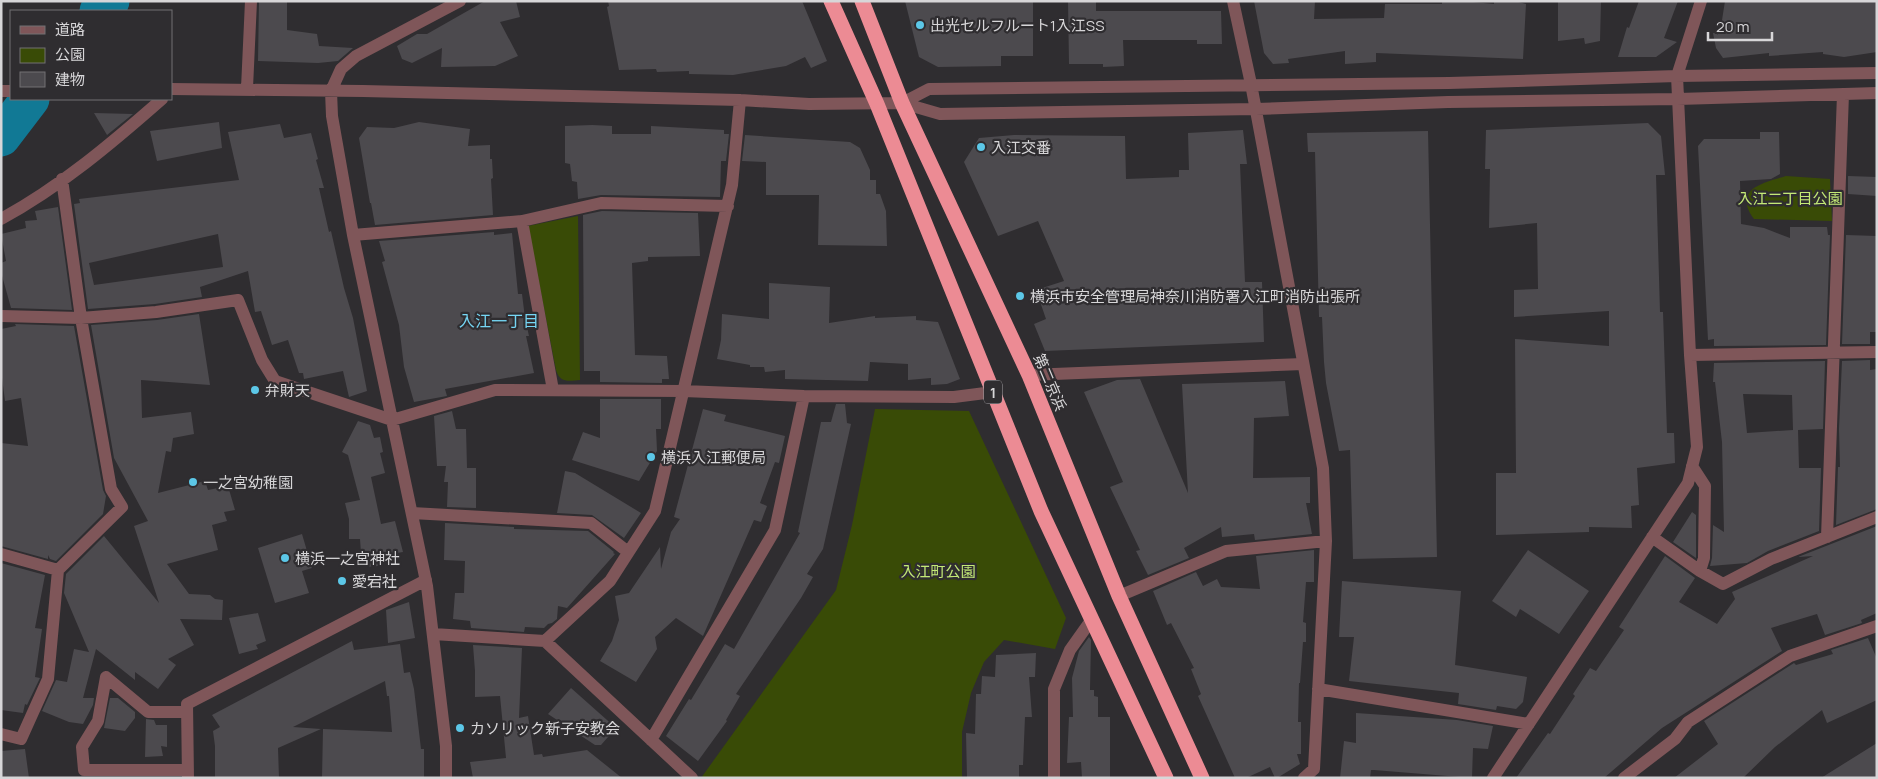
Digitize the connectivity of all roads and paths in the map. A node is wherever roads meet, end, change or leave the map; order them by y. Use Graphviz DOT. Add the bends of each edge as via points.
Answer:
graph roads {
  1 [pos="250,1"];
  2 [pos="460,1"];
  3 [pos="831,1"];
  4 [pos="862,1"];
  5 [pos="1233,1"];
  6 [pos="1701,1"];
  7 [pos="1877,73"];
  8 [pos="1678,76"];
  9 [pos="1251,84"];
  10 [pos="247,88"];
  11 [pos="172,89"];
  12 [pos="331,91"];
  13 [pos="1877,93"];
  14 [pos="1843,94"];
  15 [pos="1678,99"];
  16 [pos="161,100"];
  17 [pos="740,100"];
  18 [pos="902,103"];
  19 [pos="877,104"];
  20 [pos="1256,109"];
  21 [pos="62,180"];
  22 [pos="728,206"];
  23 [pos="1,219"];
  24 [pos="522,221"];
  25 [pos="353,235"];
  26 [pos="1,316"];
  27 [pos="81,318"];
  28 [pos="1834,352"];
  29 [pos="1877,352"];
  30 [pos="1690,355"];
  31 [pos="1303,364"];
  32 [pos="1029,374"];
  33 [pos="553,390"];
  34 [pos="684,391"];
  35 [pos="993,392"];
  36 [pos="804,396"];
  37 [pos="392,420"];
  38 [pos="1692,466"];
  39 [pos="412,513"];
  40 [pos="1877,517"];
  41 [pos="1827,537"];
  42 [pos="1652,538"];
  43 [pos="1326,541"];
  44 [pos="628,552"];
  45 [pos="1,554"];
  46 [pos="58,570"];
  47 [pos="1700,571"];
  48 [pos="426,580"];
  49 [pos="1119,596"];
  50 [pos="1092,619"];
  51 [pos="1877,626"];
  52 [pos="433,634"];
  53 [pos="544,641"];
  54 [pos="1318,689"];
  55 [pos="187,712"];
  56 [pos="1529,724"];
  57 [pos="1,734"];
  58 [pos="651,740"];
  59 [pos="188,774"];
  60 [pos="446,778"];
  61 [pos="692,778"];
  62 [pos="1054,778"];
  63 [pos="1166,778"];
  64 [pos="1202,778"];
  65 [pos="1304,778"];
  66 [pos="1493,778"];
  67 [pos="1624,778"];
  1 -- 10 [label="street"];
  2 -- 12 [label="street" via="356,56 341,69"];
  3 -- 19 [label="highway, 1"];
  4 -- 18 [label="highway, 第二京浜"];
  5 -- 9 [label="street"];
  6 -- 8 [label="street"];
  7 -- 8 [label="street"];
  8 -- 9 [label="street" via="1449,83"];
  8 -- 15 [label="street"];
  9 -- 18 [label="street" via="929,89"];
  9 -- 20 [label="street"];
  10 -- 11 [label="street"];
  10 -- 12 [label="street"];
  12 -- 17 [label="street"];
  12 -- 25 [label="street" via="332,116"];
  13 -- 14 [label="street"];
  14 -- 15 [label="street"];
  14 -- 28 [label="street"];
  15 -- 20 [label="street"];
  15 -- 30 [label="street"];
  16 -- 21 [label="street" via="118,138"];
  17 -- 19 [label="street"];
  17 -- 22 [label="street"];
  18 -- 19 [label="street"];
  18 -- 20 [label="street" via="940,114"];
  18 -- 32 [label="highway, 第二京浜"];
  19 -- 35 [label="highway, 1"];
  20 -- 31 [label="street"];
  21 -- 23 [label="street"];
  21 -- 27 [label="street"];
  22 -- 24 [label="street" via="601,203"];
  22 -- 34 [label="street"];
  24 -- 25 [label="street"];
  24 -- 33 [label="street"];
  25 -- 37 [label="street"];
  26 -- 27 [label="street"];
  27 -- 37 [label="street" via="156,312 238,300 274,381"];
  27 -- 46 [label="street" via="111,489 122,507"];
  28 -- 29 [label="street"];
  28 -- 30 [label="street"];
  28 -- 41 [label="street"];
  30 -- 38 [label="street" via="1696,447"];
  31 -- 32 [label="street"];
  31 -- 43 [label="street" via="1323,468"];
  32 -- 49 [label="highway, 第二京浜"];
  33 -- 34 [label="street"];
  33 -- 37 [label="street" via="495,390"];
  34 -- 36 [label="street"];
  34 -- 44 [label="street" via="655,511"];
  35 -- 36 [label="street" via="954,397"];
  35 -- 50 [label="highway, 1" via="1041,511"];
  36 -- 58 [label="street" via="775,530"];
  37 -- 39 [label="street"];
  38 -- 42 [label="street" via="1688,483"];
  38 -- 47 [label="street" via="1705,486 1704,558"];
  39 -- 44 [label="street" via="591,523"];
  39 -- 48 [label="street"];
  40 -- 41 [label="street"];
  41 -- 47 [label="street" via="1771,559 1724,584"];
  42 -- 47 [label="street"];
  42 -- 56 [label="street"];
  43 -- 49 [label="street" via="1226,551"];
  43 -- 54 [label="street"];
  44 -- 53 [label="street" via="610,581"];
  45 -- 46 [label="street"];
  46 -- 57 [label="street" via="48,679 21,739"];
  48 -- 52 [label="street"];
  48 -- 55 [label="street" via="187,704"];
  49 -- 64 [label="highway, 第二京浜"];
  50 -- 62 [label="street" via="1070,650 1054,689"];
  50 -- 63 [label="highway, 1"];
  51 -- 67 [label="street" via="1790,656 1688,722 1675,738"];
  52 -- 53 [label="street"];
  52 -- 60 [label="street" via="446,746"];
  53 -- 58 [label="street"];
  54 -- 56 [label="street"];
  54 -- 65 [label="street" via="1314,769"];
  55 -- 59 [label="street"];
  55 -- 59 [label="street" via="148,712 106,677 98,721 82,747 84,770"];
  56 -- 66 [label="street"];
  58 -- 61 [label="street"];
}
